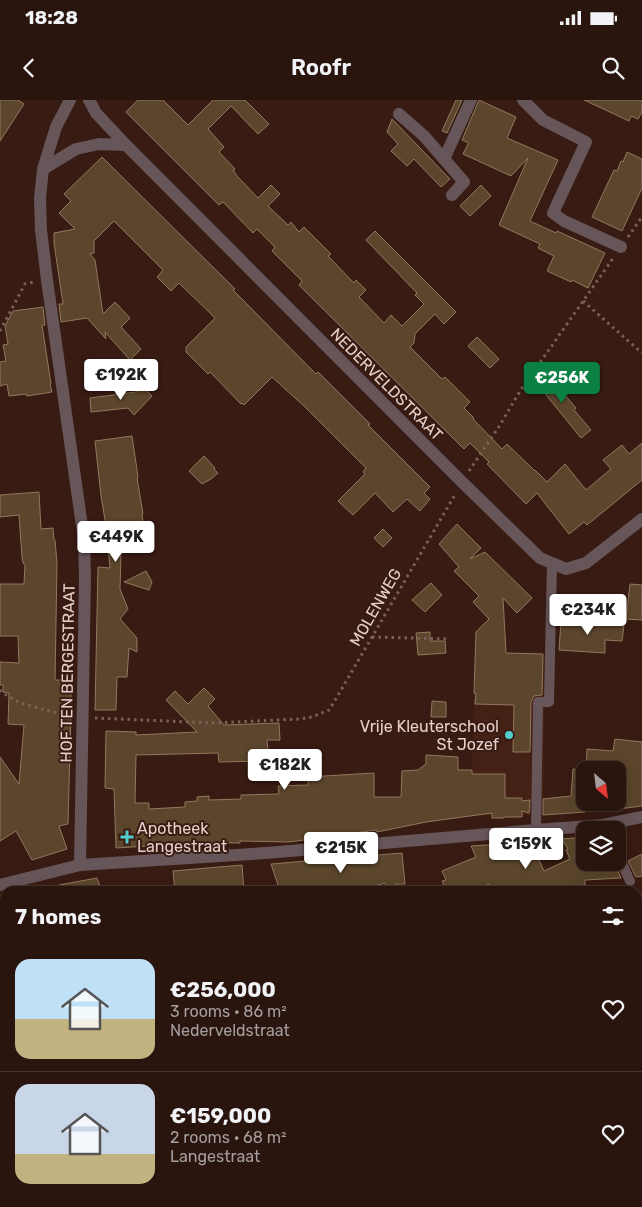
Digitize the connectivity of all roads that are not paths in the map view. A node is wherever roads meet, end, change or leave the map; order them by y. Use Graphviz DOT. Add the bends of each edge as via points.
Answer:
graph roads {
  1 [pos="70,100"];
  2 [pos="88,100"];
  3 [pos="472,100"];
  4 [pos="523,100"];
  5 [pos="399,114"];
  6 [pos="126,145"];
  7 [pos="444,160"];
  8 [pos="43,169"];
  9 [pos="452,195"];
  10 [pos="621,247"];
  11 [pos="642,519"];
  12 [pos="552,564"];
  13 [pos="642,817"];
  14 [pos="626,822"];
  15 [pos="576,829"];
  16 [pos="536,830"];
  17 [pos="80,865"];
  18 [pos="625,871"];
  19 [pos="630,881"];
  20 [pos="8,886"];
  1 -- 8 [label="street, HOF TEN BERGESTRAAT" via="56,127"];
  2 -- 6 [label="street, NEDERVELDSTRAAT"];
  3 -- 7 [label="street"];
  4 -- 10 [label="street" via="543,120 586,142 553,213"];
  5 -- 7 [label="street"];
  6 -- 8 [label="street" via="99,144 76,150"];
  6 -- 12 [label="street, NEDERVELDSTRAAT" via="462,482 540,558"];
  7 -- 9 [label="street" via="464,182"];
  8 -- 17 [label="street, HOF TEN BERGESTRAAT" via="40,214 46,280 84,540"];
  11 -- 12 [label="street, NEDERVELDSTRAAT" via="586,563 566,569"];
  12 -- 16 [label="lane" via="549,702 538,702"];
  13 -- 14 [label="street"];
  15 -- 16 [label="street"];
  16 -- 17 [label="street"];
  17 -- 20 [label="street"];
  18 -- 19 [label="lane"];
}
